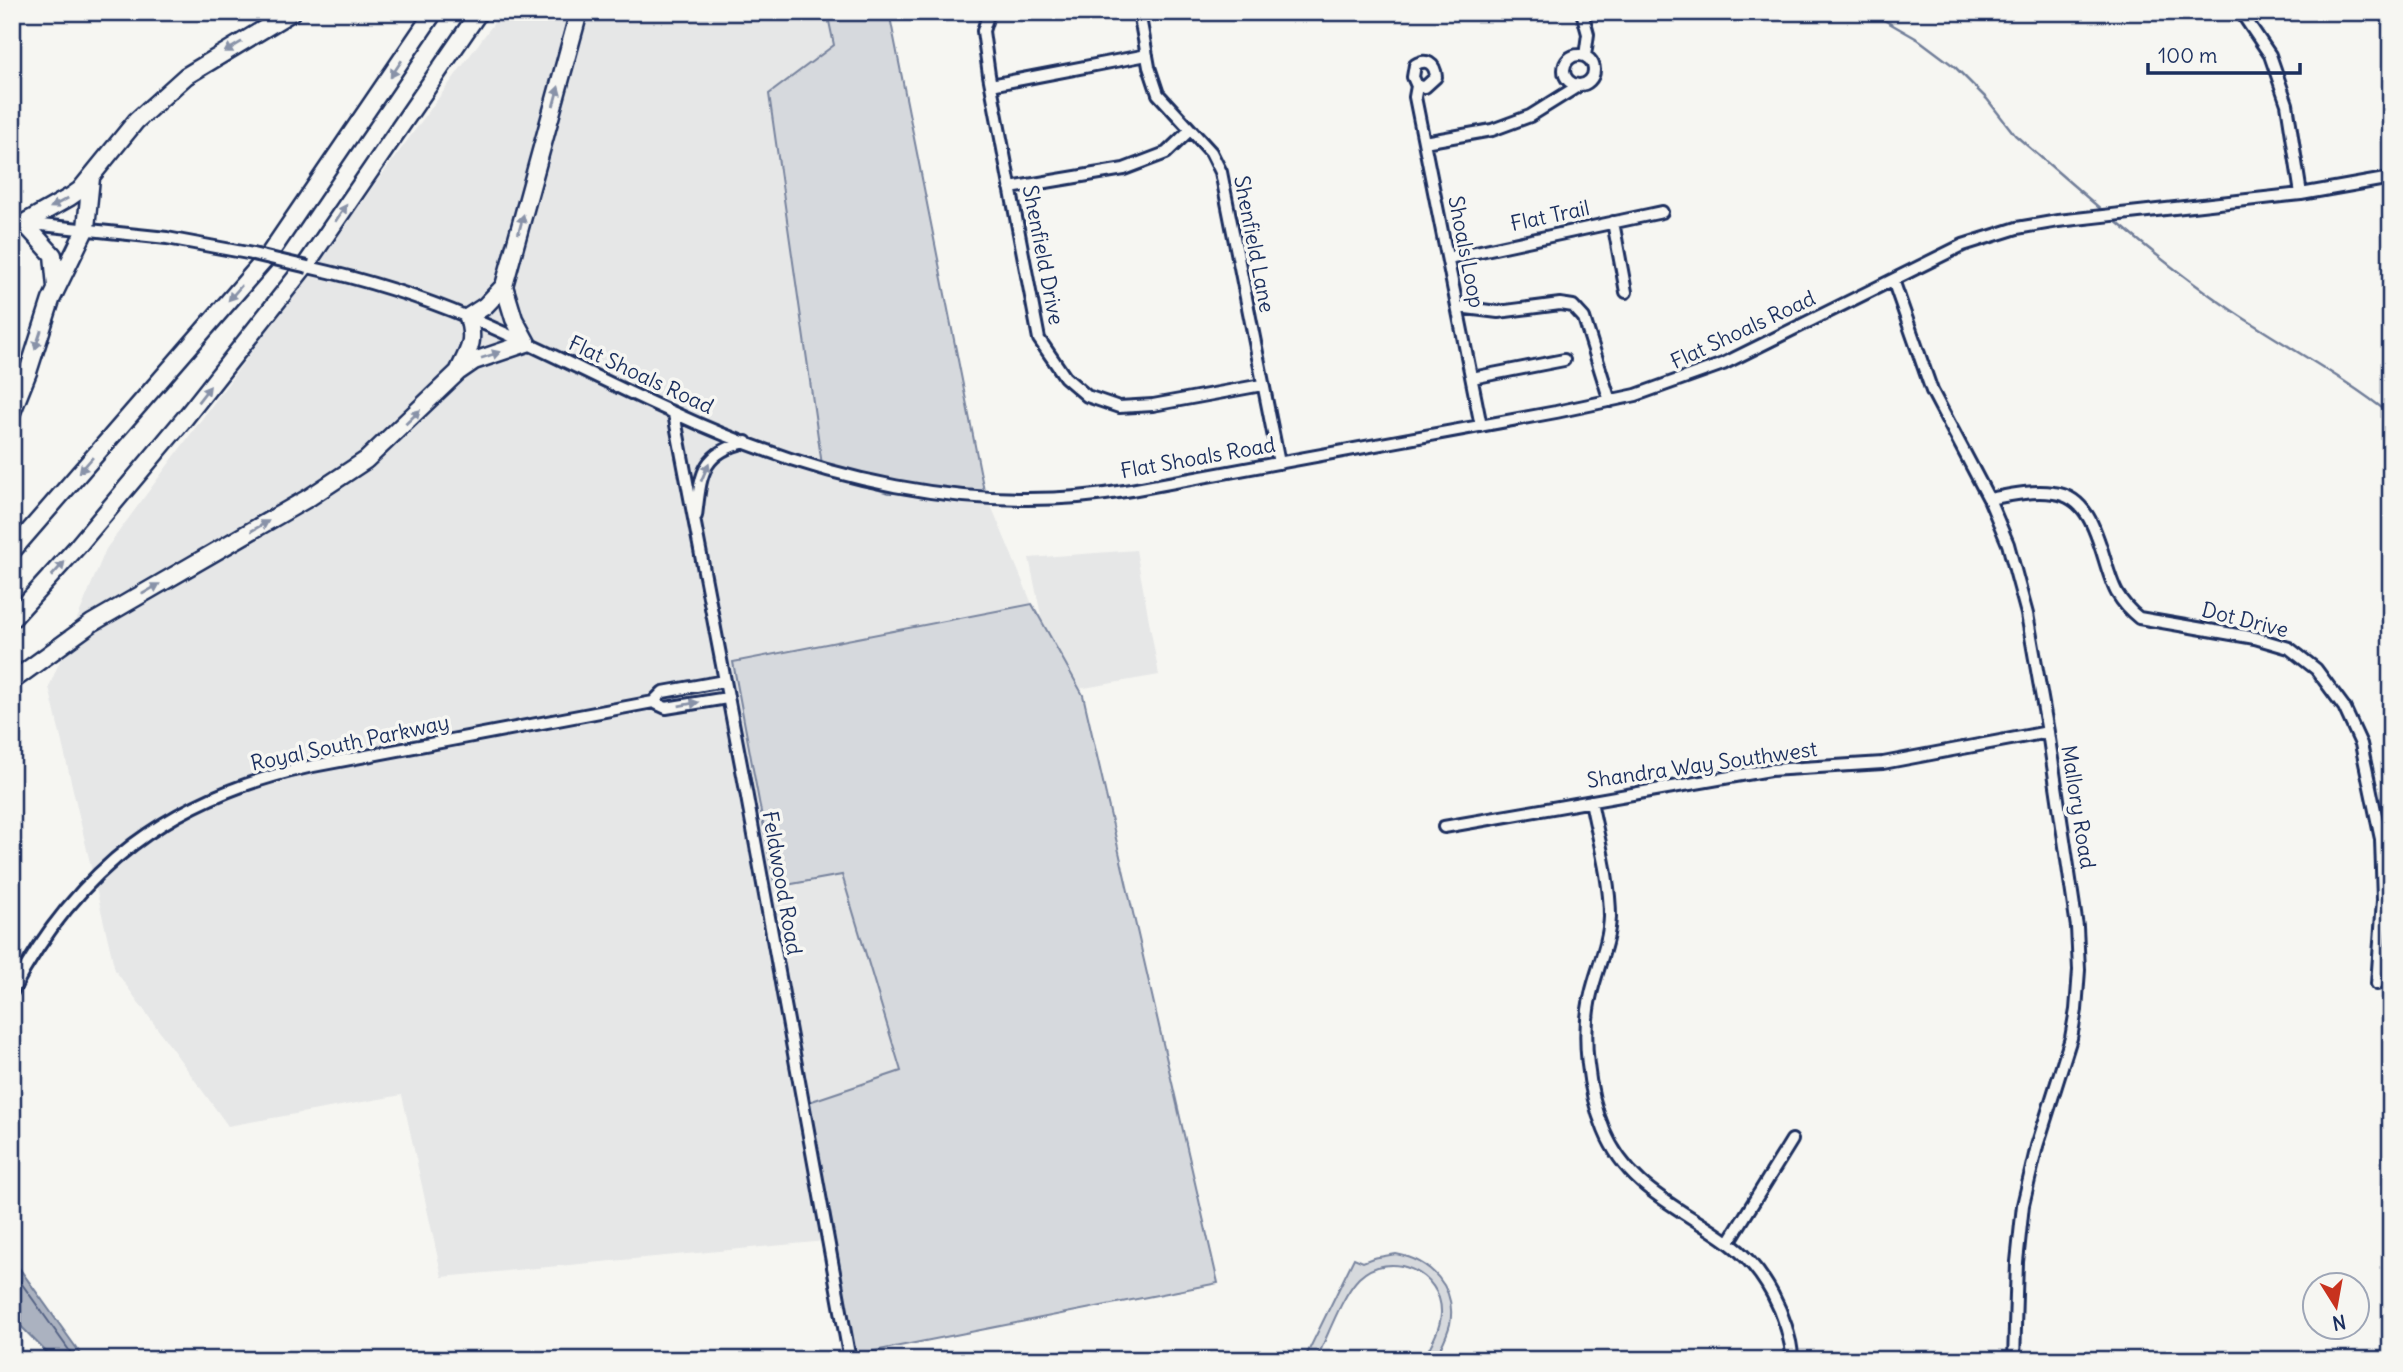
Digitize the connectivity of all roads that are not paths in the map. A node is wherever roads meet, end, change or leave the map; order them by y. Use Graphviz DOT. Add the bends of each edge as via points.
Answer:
graph roads {
  1 [pos="292,12"];
  2 [pos="434,12"];
  3 [pos="479,12"];
  4 [pos="579,12"];
  5 [pos="989,12"];
  6 [pos="1139,12"];
  7 [pos="1582,12"];
  8 [pos="2241,12"];
  9 [pos="1147,55"];
  10 [pos="1585,56"];
  11 [pos="991,85"];
  12 [pos="1417,86"];
  13 [pos="1578,86"];
  14 [pos="1190,130"];
  15 [pos="1424,142"];
  16 [pos="91,178"];
  17 [pos="2391,178"];
  18 [pos="1010,188"];
  19 [pos="2301,194"];
  20 [pos="1662,212"];
  21 [pos="18,222"];
  22 [pos="1613,222"];
  23 [pos="86,228"];
  24 [pos="1448,258"];
  25 [pos="1893,280"];
  26 [pos="504,286"];
  27 [pos="56,287"];
  28 [pos="1626,292"];
  29 [pos="1458,307"];
  30 [pos="468,317"];
  31 [pos="527,343"];
  32 [pos="1564,360"];
  33 [pos="458,372"];
  34 [pos="1472,378"];
  35 [pos="1262,385"];
  36 [pos="1609,401"];
  37 [pos="12,412"];
  38 [pos="674,414"];
  39 [pos="1482,426"];
  40 [pos="747,442"];
  41 [pos="1279,463"];
  42 [pos="1989,499"];
  43 [pos="695,526"];
  44 [pos="12,551"];
  45 [pos="12,619"];
  46 [pos="12,681"];
  47 [pos="724,681"];
  48 [pos="727,698"];
  49 [pos="653,702"];
  50 [pos="2048,732"];
  51 [pos="1591,801"];
  52 [pos="1444,827"];
  53 [pos="2386,838"];
  54 [pos="2377,984"];
  55 [pos="12,992"];
  56 [pos="1792,1140"];
  57 [pos="1729,1242"];
  58 [pos="850,1360"];
  59 [pos="1793,1360"];
  60 [pos="2014,1360"];
  1 -- 16 [label="highway, one-way" via="186,76 136,121"];
  2 -- 44 [label="highway, one-way" via="268,256"];
  45 -- 3 [label="highway, one-way" via="185,418 305,266"];
  26 -- 4 [label="highway, one-way"];
  5 -- 11 [label="street, Shenfield Drive" via="984,31"];
  6 -- 9 [label="street, Shenfield Lane"];
  7 -- 10 [label="street" via="1588,34"];
  8 -- 19 [label="street" via="2270,55 2287,104"];
  9 -- 11 [label="street"];
  9 -- 14 [label="street, Shenfield Lane" via="1158,94"];
  10 -- 13 [label="street" via="1594,73"];
  10 -- 13 [label="street" via="1571,57 1563,69 1569,82"];
  11 -- 18 [label="street, Shenfield Drive"];
  12 -- 15 [label="street, Shoals Loop"];
  13 -- 15 [label="street" via="1530,116 1492,130"];
  14 -- 18 [label="street" via="1166,153 1124,169"];
  14 -- 35 [label="street, Shenfield Lane" via="1211,152 1221,172"];
  15 -- 24 [label="street, Shoals Loop"];
  16 -- 21 [label="highway, one-way" via="70,197"];
  16 -- 23 [label="highway"];
  17 -- 19 [label="street, Flat Shoals Road"];
  18 -- 35 [label="street, Shenfield Drive" via="1040,339 1065,377 1087,396 1119,407 1153,405"];
  19 -- 25 [label="street, Flat Shoals Road" via="2017,228 1963,246"];
  20 -- 22 [label="street, Flat Trail"];
  21 -- 23 [label="street, Flat Shoals Road"];
  21 -- 27 [label="highway" via="53,255"];
  22 -- 24 [label="street, Flat Trail"];
  22 -- 28 [label="street"];
  23 -- 27 [label="highway"];
  23 -- 30 [label="street, Flat Shoals Road, bridge" via="207,244 344,275"];
  24 -- 29 [label="street, Shoals Loop"];
  25 -- 36 [label="street, Flat Shoals Road" via="1723,364"];
  25 -- 42 [label="street, Mallory Road" via="1932,391"];
  26 -- 30 [label="highway"];
  26 -- 31 [label="highway"];
  27 -- 37 [label="highway, one-way"];
  29 -- 34 [label="street, Shoals Loop"];
  29 -- 36 [label="street" via="1498,312 1573,306 1584,318"];
  30 -- 31 [label="street, Flat Shoals Road"];
  30 -- 33 [label="highway" via="472,344"];
  33 -- 31 [label="highway, one-way" via="474,361"];
  31 -- 38 [label="street, Flat Shoals Road"];
  32 -- 34 [label="street"];
  46 -- 33 [label="highway, one-way" via="92,623 366,460"];
  34 -- 39 [label="street, Shoals Loop"];
  35 -- 41 [label="street, Shenfield Lane"];
  36 -- 39 [label="street, Flat Shoals Road"];
  38 -- 40 [label="street, Flat Shoals Road"];
  38 -- 43 [label="street, Feldwood Road"];
  39 -- 41 [label="street, Flat Shoals Road"];
  40 -- 41 [label="street, Flat Shoals Road" via="854,478 971,497 1034,499 1120,492"];
  43 -- 40 [label="street, one-way" via="701,478 713,456 728,446"];
  42 -- 50 [label="street, Mallory Road" via="2008,544 2027,614"];
  42 -- 53 [label="street, Dot Drive" via="2056,492 2070,498 2091,519 2117,593 2139,618 2255,638 2289,648 2316,669 2344,708 2361,744"];
  43 -- 47 [label="street, Feldwood Road"];
  47 -- 48 [label="street, Feldwood Road"];
  47 -- 49 [label="street, Royal South Parkway" via="663,692"];
  49 -- 48 [label="street, Royal South Parkway, one-way" via="666,708"];
  48 -- 58 [label="street, Feldwood Road"];
  49 -- 55 [label="street, Royal South Parkway" via="307,767 227,790 147,833 114,859 66,909"];
  50 -- 51 [label="street, Shandra Way Southwest" via="1883,763 1770,770"];
  50 -- 60 [label="street, Mallory Road" via="2077,928 2079,981 2071,1038 2023,1205"];
  51 -- 52 [label="street, Shandra Way Southwest"];
  51 -- 57 [label="street" via="1610,915 1586,1021 1597,1114 1614,1150 1639,1181"];
  53 -- 54 [label="street, Dot Drive"];
  56 -- 57 [label="street"];
  57 -- 59 [label="street" via="1774,1297"];
}
